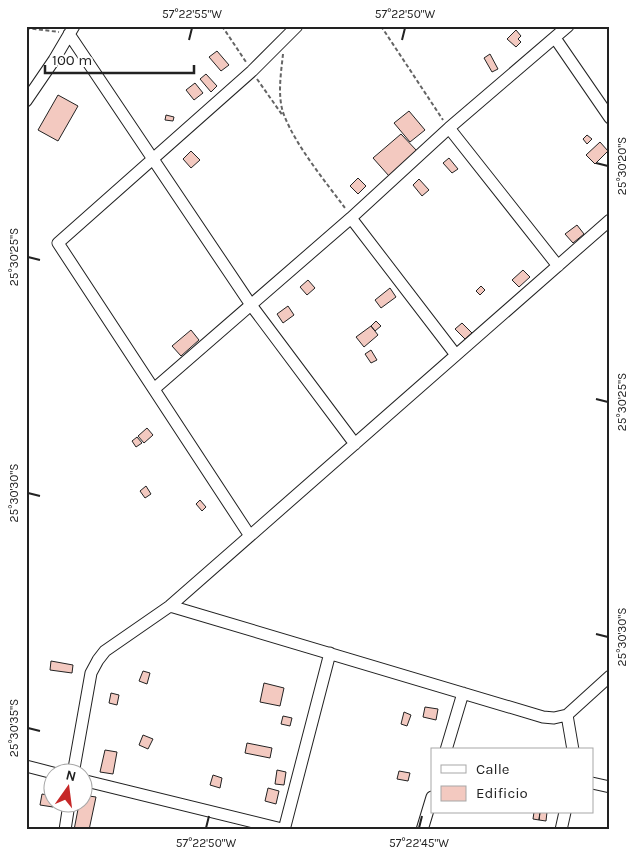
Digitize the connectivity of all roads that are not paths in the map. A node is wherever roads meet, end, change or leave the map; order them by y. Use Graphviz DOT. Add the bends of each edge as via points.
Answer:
graph roads {
  1 [pos="297,26"];
  2 [pos="568,26"];
  3 [pos="71,30"];
  4 [pos="555,38"];
  5 [pos="26,101"];
  6 [pos="610,118"];
  7 [pos="449,128"];
  8 [pos="153,159"];
  9 [pos="351,218"];
  10 [pos="610,220"];
  11 [pos="558,266"];
  12 [pos="251,304"];
  13 [pos="456,355"];
  14 [pos="154,389"];
  15 [pos="355,444"];
  16 [pos="250,536"];
  17 [pos="170,606"];
  18 [pos="330,653"];
  19 [pos="610,676"];
  20 [pos="463,693"];
  21 [pos="567,715"];
  22 [pos="447,748"];
  23 [pos="573,748"];
  24 [pos="75,764"];
  25 [pos="26,766"];
  26 [pos="42,770"];
  27 [pos="92,782"];
  28 [pos="594,783"];
  29 [pos="610,787"];
  30 [pos="431,800"];
  31 [pos="67,814"];
  32 [pos="565,814"];
  33 [pos="65,830"];
  34 [pos="285,830"];
  35 [pos="422,830"];
  36 [pos="561,830"];
  1 -- 8 [label="street" via="252,71"];
  2 -- 4 [label="street"];
  3 -- 5 [label="street"];
  3 -- 8 [label="street"];
  4 -- 6 [label="street"];
  4 -- 7 [label="street"];
  7 -- 9 [label="street"];
  7 -- 11 [label="street"];
  8 -- 12 [label="street"];
  8 -- 14 [label="street" via="58,243"];
  9 -- 12 [label="street"];
  9 -- 13 [label="street"];
  10 -- 11 [label="street"];
  11 -- 13 [label="street"];
  12 -- 14 [label="street"];
  12 -- 15 [label="street"];
  13 -- 15 [label="street"];
  14 -- 16 [label="street"];
  15 -- 16 [label="street"];
  16 -- 17 [label="street"];
  17 -- 18 [label="street"];
  17 -- 24 [label="street" via="105,651 98,660 91,673"];
  18 -- 20 [label="street"];
  18 -- 34 [label="street"];
  19 -- 21 [label="street"];
  20 -- 21 [label="street" via="543,717"];
  20 -- 22 [label="street"];
  21 -- 23 [label="street"];
  25 -- 26 [label="street"];
  27 -- 34 [label="street"];
  28 -- 29 [label="street"];
  30 -- 35 [label="street"];
  31 -- 33 [label="street"];
  32 -- 36 [label="street"];
}
